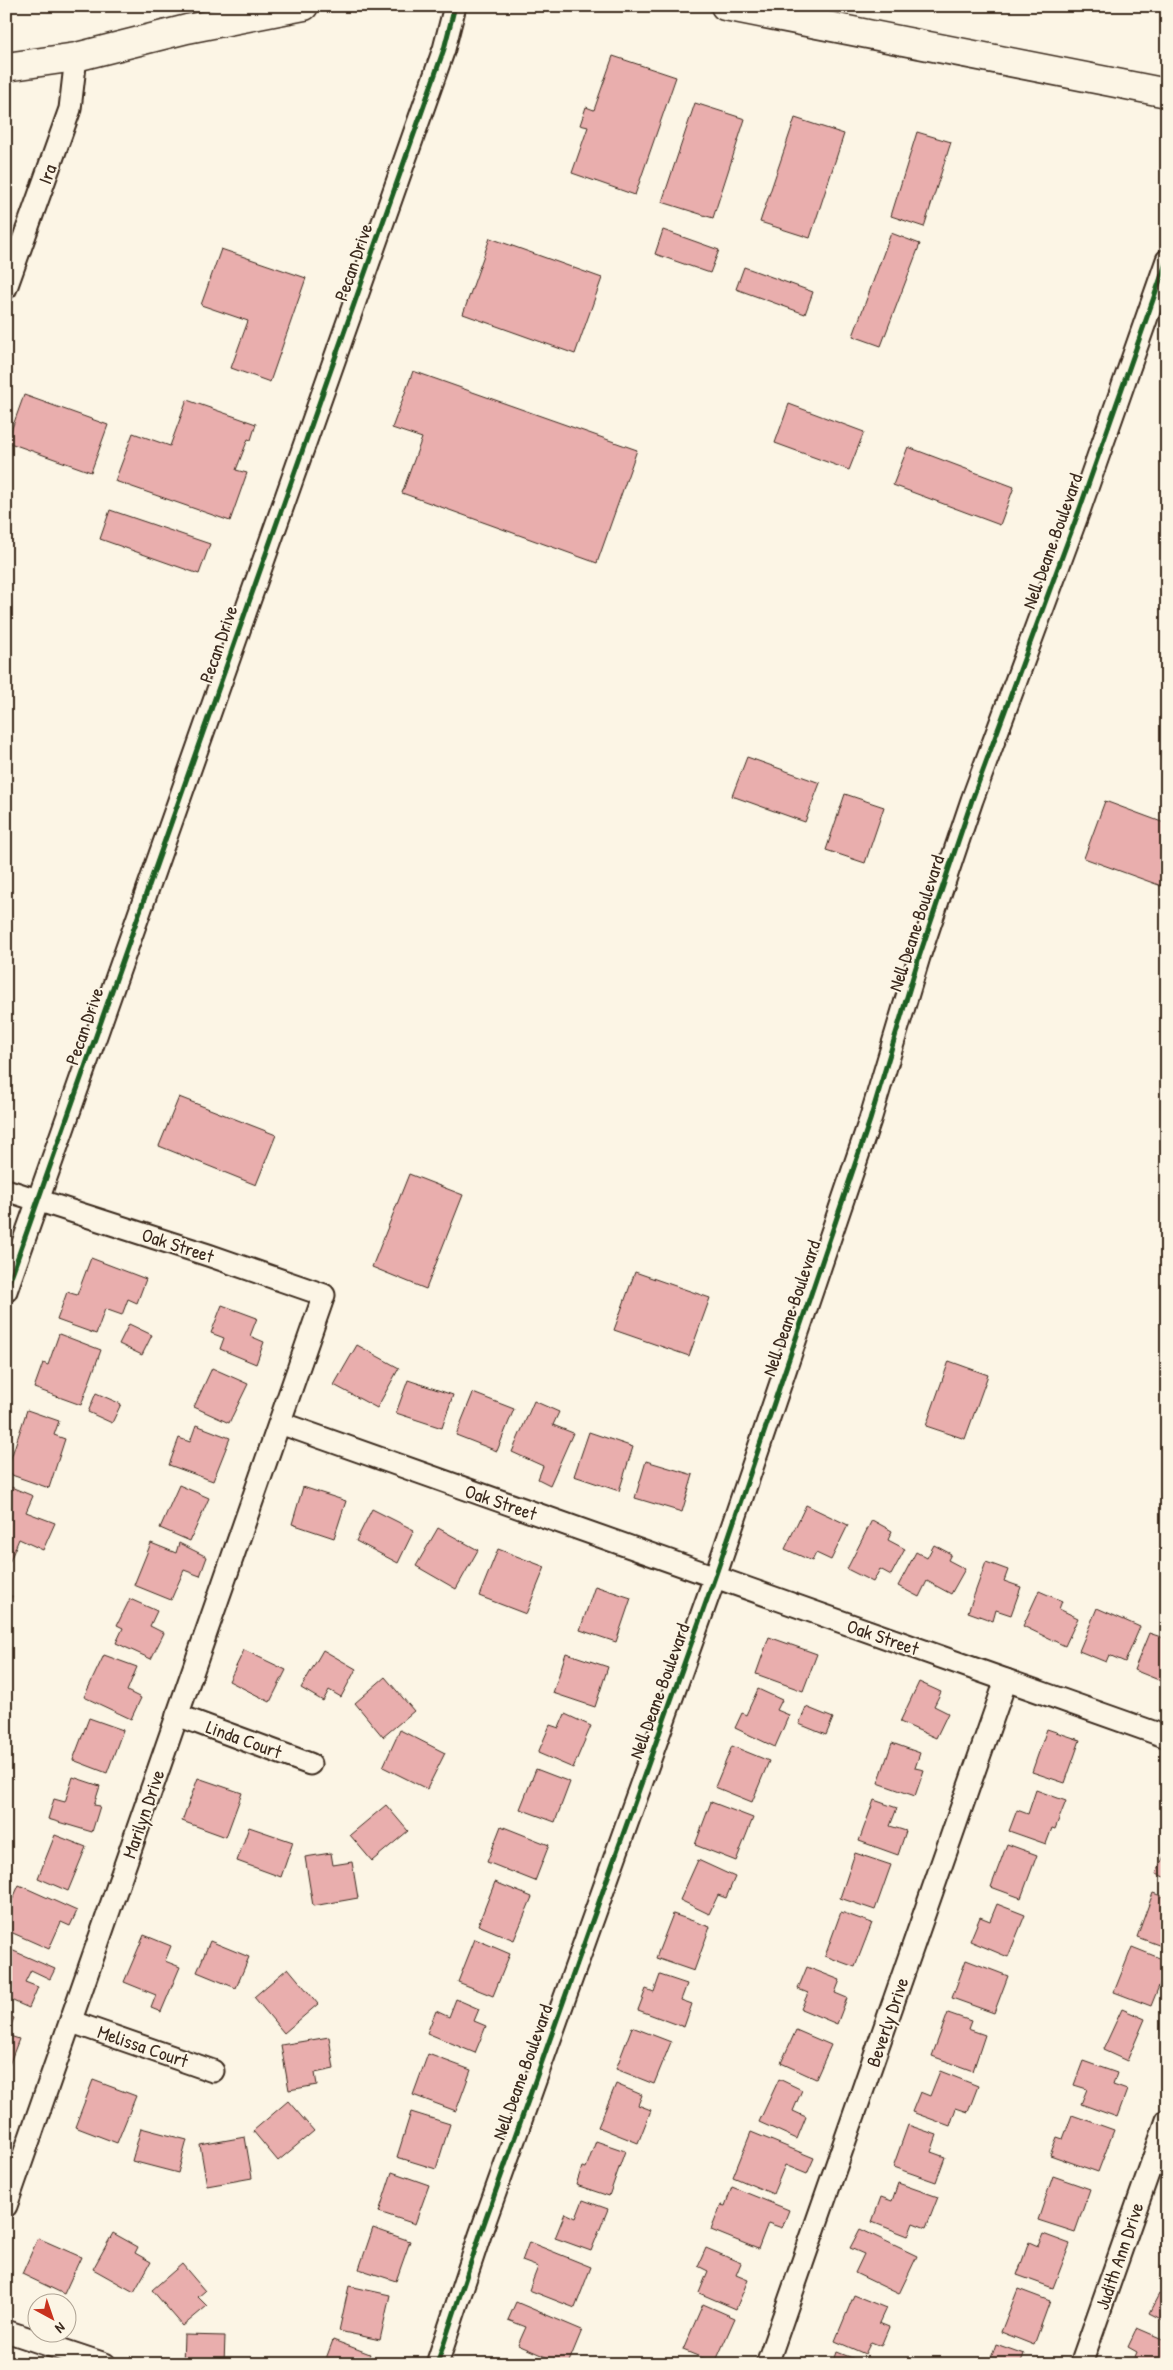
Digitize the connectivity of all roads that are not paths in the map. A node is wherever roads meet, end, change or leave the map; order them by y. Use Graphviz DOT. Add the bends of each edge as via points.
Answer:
graph roads {
  1 [pos="304,6"];
  2 [pos="455,6"];
  3 [pos="725,6"];
  4 [pos="76,57"];
  5 [pos="6,67"];
  6 [pos="1167,93"];
  7 [pos="1167,260"];
  8 [pos="6,288"];
  9 [pos="6,1190"];
  10 [pos="38,1201"];
  11 [pos="6,1291"];
  12 [pos="280,1423"];
  13 [pos="715,1578"];
  14 [pos="1006,1680"];
  15 [pos="177,1715"];
  16 [pos="1167,1737"];
  17 [pos="310,1764"];
  18 [pos="72,2022"];
  19 [pos="214,2071"];
  20 [pos="1167,2120"];
  21 [pos="6,2206"];
  22 [pos="6,2331"];
  23 [pos="105,2364"];
  24 [pos="437,2364"];
  25 [pos="767,2364"];
  26 [pos="1081,2364"];
  1 -- 4 [label="main road" via="187,29"];
  2 -- 10 [label="street, Pecan Drive" via="438,67"];
  3 -- 6 [label="main road"];
  4 -- 5 [label="main road"];
  4 -- 8 [label="street, Ira" via="70,109"];
  7 -- 13 [label="street, Nell Deane Boulevard" via="972,800 870,1120"];
  9 -- 10 [label="street, Oak Street"];
  10 -- 11 [label="street, Pecan Drive"];
  10 -- 12 [label="street, Oak Street" via="324,1295"];
  12 -- 13 [label="street, Oak Street"];
  12 -- 15 [label="street, Marilyn Drive"];
  13 -- 14 [label="street, Oak Street"];
  13 -- 24 [label="street, Nell Deane Boulevard" via="480,2234"];
  14 -- 16 [label="street, Oak Street"];
  14 -- 25 [label="street, Beverly Drive"];
  15 -- 17 [label="street, Linda Court"];
  15 -- 18 [label="street, Marilyn Drive"];
  18 -- 19 [label="street, Melissa Court"];
  18 -- 21 [label="street, Marilyn Drive"];
  20 -- 26 [label="street, Judith Ann Drive"];
  22 -- 23 [label="street"];
}
